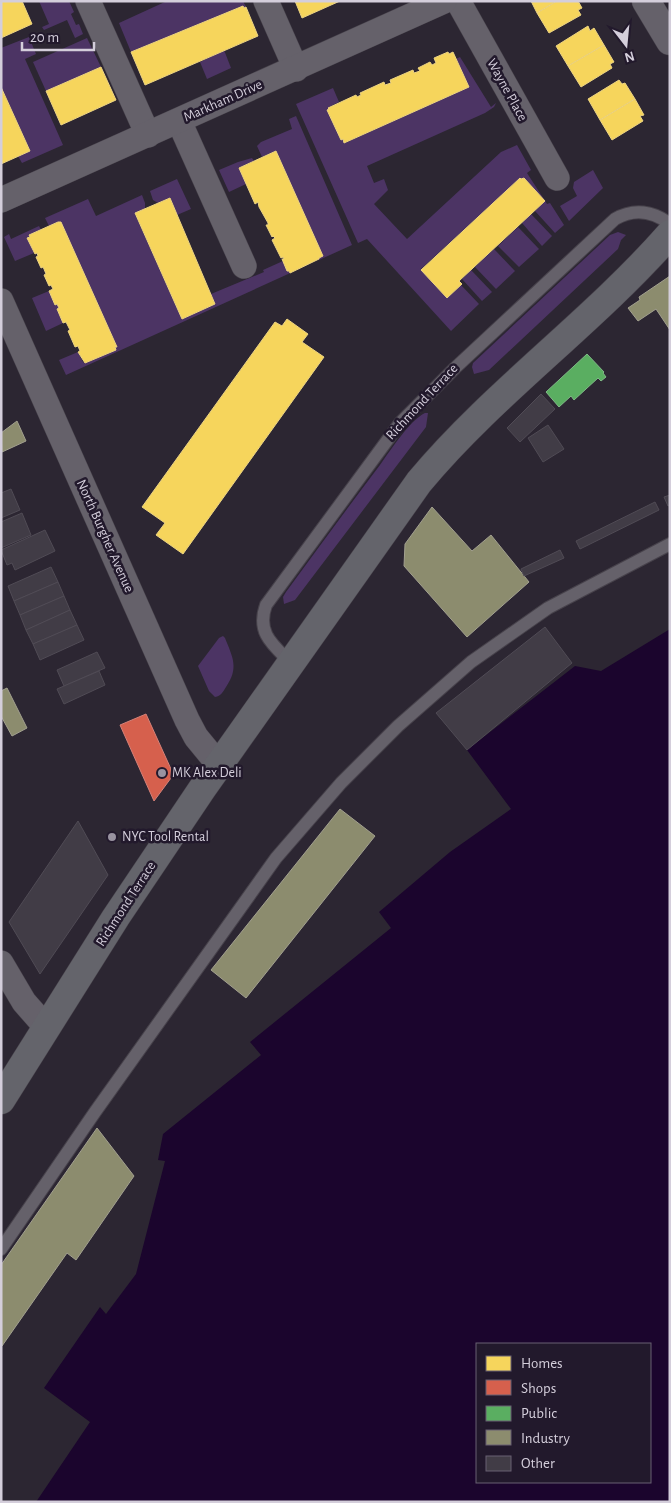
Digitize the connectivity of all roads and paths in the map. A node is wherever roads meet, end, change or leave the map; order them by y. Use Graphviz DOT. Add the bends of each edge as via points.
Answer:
graph roads {
  1 [pos="88,1"];
  2 [pos="266,1"];
  3 [pos="444,1"];
  4 [pos="458,1"];
  5 [pos="646,1"];
  6 [pos="670,42"];
  7 [pos="296,69"];
  8 [pos="179,121"];
  9 [pos="148,135"];
  10 [pos="557,178"];
  11 [pos="1,200"];
  12 [pos="670,224"];
  13 [pos="670,234"];
  14 [pos="244,266"];
  15 [pos="1,301"];
  16 [pos="670,544"];
  17 [pos="291,664"];
  18 [pos="219,765"];
  19 [pos="1,964"];
  20 [pos="46,1027"];
  21 [pos="1,1100"];
  22 [pos="1,1249"];
  1 -- 9 [label="street"];
  2 -- 7 [label="street"];
  3 -- 7 [label="street, Markham Drive"];
  4 -- 10 [label="street, Wayne Place"];
  5 -- 6 [label="street"];
  7 -- 8 [label="street, Markham Drive"];
  8 -- 9 [label="street, Markham Drive"];
  8 -- 14 [label="street"];
  9 -- 11 [label="street, Markham Drive"];
  12 -- 17 [label="lane, Richmond Terrace" via="645,212 629,212 616,219 400,423 266,605 262,618 265,634"];
  13 -- 17 [label="main road, Richmond Terrace" via="437,460"];
  15 -- 18 [label="street, North Burgher Avenue" via="187,720 196,737"];
  16 -- 22 [label="lane" via="548,608 471,662 398,726 341,783 270,866"];
  17 -- 18 [label="main road, Richmond Terrace"];
  18 -- 20 [label="main road, Richmond Terrace"];
  19 -- 20 [label="street" via="24,1002"];
  20 -- 21 [label="main road, Richmond Terrace"];
}
